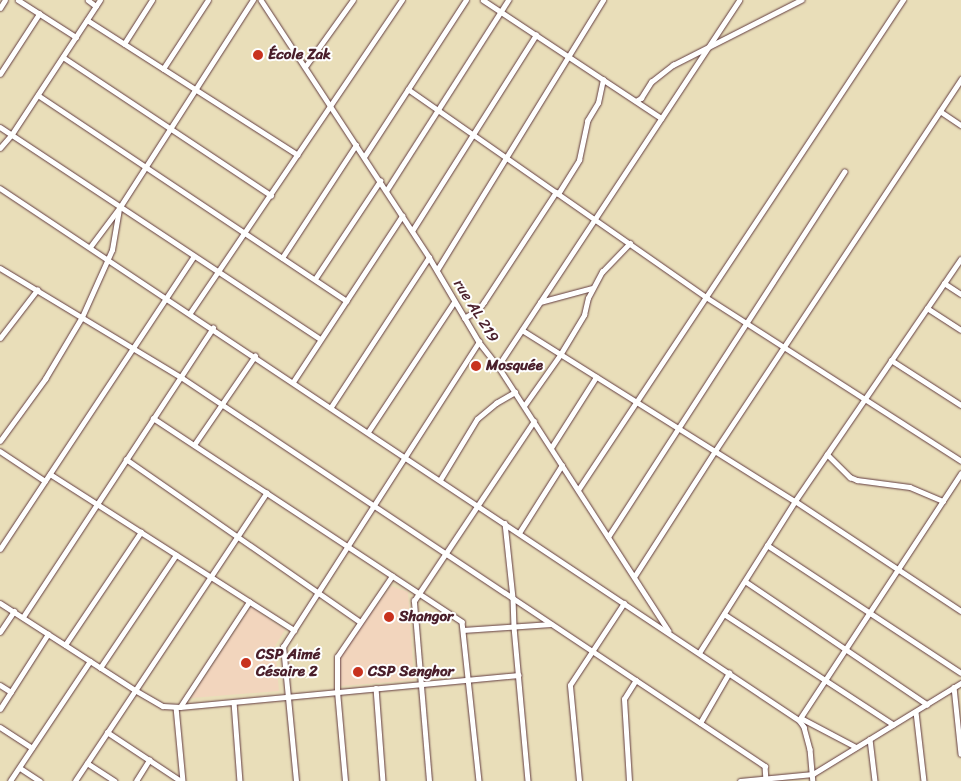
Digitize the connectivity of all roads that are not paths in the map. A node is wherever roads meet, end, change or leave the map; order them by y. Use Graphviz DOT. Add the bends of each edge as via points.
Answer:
graph roads {
  1 [pos="6,0"];
  2 [pos="18,0"];
  3 [pos="88,0"];
  4 [pos="100,0"];
  5 [pos="152,0"];
  6 [pos="208,0"];
  7 [pos="253,0"];
  8 [pos="261,0"];
  9 [pos="353,0"];
  10 [pos="402,0"];
  11 [pos="466,0"];
  12 [pos="483,0"];
  13 [pos="508,0"];
  14 [pos="603,0"];
  15 [pos="738,0"];
  16 [pos="801,0"];
  17 [pos="903,0"];
  18 [pos="96,6"];
  19 [pos="0,8"];
  20 [pos="500,12"];
  21 [pos="39,14"];
  22 [pos="87,20"];
  23 [pos="536,35"];
  24 [pos="76,37"];
  25 [pos="124,44"];
  26 [pos="708,47"];
  27 [pos="568,56"];
  28 [pos="63,57"];
  29 [pos="305,66"];
  30 [pos="163,69"];
  31 [pos="0,74"];
  32 [pos="603,80"];
  33 [pos="961,80"];
  34 [pos="408,89"];
  35 [pos="195,90"];
  36 [pos="38,95"];
  37 [pos="636,101"];
  38 [pos="332,106"];
  39 [pos="438,110"];
  40 [pos="940,111"];
  41 [pos="661,118"];
  42 [pos="961,125"];
  43 [pos="0,126"];
  44 [pos="170,129"];
  45 [pos="12,134"];
  46 [pos="473,134"];
  47 [pos="356,144"];
  48 [pos="0,148"];
  49 [pos="298,155"];
  50 [pos="364,157"];
  51 [pos="506,158"];
  52 [pos="146,167"];
  53 [pos="844,172"];
  54 [pos="380,181"];
  55 [pos="0,188"];
  56 [pos="386,191"];
  57 [pos="557,193"];
  58 [pos="270,195"];
  59 [pos="120,207"];
  60 [pos="402,216"];
  61 [pos="595,219"];
  62 [pos="412,231"];
  63 [pos="245,233"];
  64 [pos="630,243"];
  65 [pos="90,247"];
  66 [pos="194,256"];
  67 [pos="429,257"];
  68 [pos="282,258"];
  69 [pos="108,259"];
  70 [pos="961,259"];
  71 [pos="0,268"];
  72 [pos="437,270"];
  73 [pos="218,272"];
  74 [pos="315,280"];
  75 [pos="944,283"];
  76 [pos="593,288"];
  77 [pos="37,290"];
  78 [pos="961,294"];
  79 [pos="706,297"];
  80 [pos="167,298"];
  81 [pos="347,300"];
  82 [pos="454,302"];
  83 [pos="540,302"];
  84 [pos="927,308"];
  85 [pos="190,313"];
  86 [pos="82,317"];
  87 [pos="464,318"];
  88 [pos="747,322"];
  89 [pos="213,328"];
  90 [pos="522,330"];
  91 [pos="961,330"];
  92 [pos="0,338"];
  93 [pos="320,339"];
  94 [pos="479,342"];
  95 [pos="784,346"];
  96 [pos="133,348"];
  97 [pos="560,355"];
  98 [pos="255,356"];
  99 [pos="891,360"];
  100 [pos="498,366"];
  101 [pos="181,377"];
  102 [pos="596,377"];
  103 [pos="293,382"];
  104 [pos="515,392"];
  105 [pos="865,398"];
  106 [pos="637,402"];
  107 [pos="222,405"];
  108 [pos="961,405"];
  109 [pos="524,406"];
  110 [pos="331,407"];
  111 [pos="153,418"];
  112 [pos="534,421"];
  113 [pos="678,428"];
  114 [pos="368,432"];
  115 [pos="0,441"];
  116 [pos="194,445"];
  117 [pos="551,448"];
  118 [pos="0,451"];
  119 [pos="715,451"];
  120 [pos="827,454"];
  121 [pos="405,457"];
  122 [pos="126,460"];
  123 [pos="961,461"];
  124 [pos="562,465"];
  125 [pos="961,473"];
  126 [pos="50,474"];
  127 [pos="440,480"];
  128 [pos="45,481"];
  129 [pos="578,490"];
  130 [pos="266,493"];
  131 [pos="795,501"];
  132 [pos="943,501"];
  133 [pos="97,504"];
  134 [pos="374,506"];
  135 [pos="478,506"];
  136 [pos="505,523"];
  137 [pos="141,532"];
  138 [pos="518,533"];
  139 [pos="237,536"];
  140 [pos="608,536"];
  141 [pos="767,544"];
  142 [pos="348,547"];
  143 [pos="0,549"];
  144 [pos="446,554"];
  145 [pos="176,555"];
  146 [pos="900,569"];
  147 [pos="392,576"];
  148 [pos="210,577"];
  149 [pos="634,577"];
  150 [pos="744,581"];
  151 [pos="318,592"];
  152 [pos="419,594"];
  153 [pos="513,598"];
  154 [pos="249,602"];
  155 [pos="0,603"];
  156 [pos="624,603"];
  157 [pos="961,611"];
  158 [pos="14,612"];
  159 [pos="871,613"];
  160 [pos="724,614"];
  161 [pos="23,617"];
  162 [pos="359,621"];
  163 [pos="552,624"];
  164 [pos="514,627"];
  165 [pos="294,630"];
  166 [pos="463,630"];
  167 [pos="0,632"];
  168 [pos="48,634"];
  169 [pos="671,634"];
  170 [pos="65,645"];
  171 [pos="846,650"];
  172 [pos="592,651"];
  173 [pos="699,653"];
  174 [pos="90,661"];
  175 [pos="100,668"];
  176 [pos="729,673"];
  177 [pos="961,673"];
  178 [pos="518,674"];
  179 [pos="468,679"];
  180 [pos="826,679"];
  181 [pos="636,680"];
  182 [pos="961,683"];
  183 [pos="0,684"];
  184 [pos="421,684"];
  185 [pos="954,687"];
  186 [pos="376,688"];
  187 [pos="135,690"];
  188 [pos="11,692"];
  189 [pos="337,692"];
  190 [pos="287,697"];
  191 [pos="234,702"];
  192 [pos="927,704"];
  193 [pos="178,707"];
  194 [pos="0,709"];
  195 [pos="916,712"];
  196 [pos="800,719"];
  197 [pos="700,723"];
  198 [pos="894,724"];
  199 [pos="0,727"];
  200 [pos="107,732"];
  201 [pos="870,739"];
  202 [pos="32,748"];
  203 [pos="856,748"];
  204 [pos="961,754"];
  205 [pos="149,760"];
  206 [pos="87,762"];
  207 [pos="20,768"];
  208 [pos="813,774"];
  209 [pos="766,780"];
  210 [pos="10,781"];
  211 [pos="40,781"];
  212 [pos="74,781"];
  213 [pos="115,781"];
  214 [pos="136,781"];
  215 [pos="182,781"];
  216 [pos="240,781"];
  217 [pos="296,781"];
  218 [pos="345,781"];
  219 [pos="384,781"];
  220 [pos="429,781"];
  221 [pos="479,781"];
  222 [pos="528,781"];
  223 [pos="579,781"];
  224 [pos="629,781"];
  225 [pos="740,781"];
  226 [pos="814,781"];
  227 [pos="875,781"];
  228 [pos="924,781"];
  1 -- 19 [label="street"];
  2 -- 21 [label="street"];
  3 -- 18 [label="street"];
  4 -- 18 [label="street"];
  5 -- 25 [label="street"];
  6 -- 30 [label="street"];
  7 -- 35 [label="street"];
  8 -- 29 [label="street, rue AL 219"];
  9 -- 29 [label="street"];
  10 -- 38 [label="street"];
  11 -- 34 [label="street"];
  12 -- 20 [label="street"];
  13 -- 20 [label="street"];
  14 -- 27 [label="street"];
  15 -- 26 [label="street"];
  16 -- 26 [label="street"];
  17 -- 79 [label="street"];
  18 -- 22 [label="street"];
  20 -- 23 [label="street"];
  20 -- 39 [label="street"];
  21 -- 24 [label="street"];
  21 -- 31 [label="street"];
  22 -- 24 [label="street"];
  22 -- 25 [label="street"];
  23 -- 27 [label="street"];
  23 -- 46 [label="street"];
  24 -- 28 [label="street"];
  25 -- 30 [label="street"];
  26 -- 37 [label="street" via="660,74"];
  26 -- 41 [label="street"];
  27 -- 32 [label="street"];
  27 -- 51 [label="street"];
  28 -- 36 [label="street"];
  28 -- 44 [label="street"];
  29 -- 38 [label="street, rue AL 219"];
  30 -- 35 [label="street"];
  32 -- 37 [label="street"];
  32 -- 57 [label="street" via="598,103 587,120 579,160"];
  33 -- 40 [label="street"];
  34 -- 39 [label="street"];
  34 -- 50 [label="street"];
  35 -- 44 [label="street"];
  35 -- 49 [label="street"];
  36 -- 45 [label="street"];
  36 -- 52 [label="street"];
  37 -- 41 [label="street"];
  38 -- 47 [label="street, rue AL 219"];
  38 -- 49 [label="street"];
  39 -- 46 [label="street"];
  39 -- 56 [label="street"];
  40 -- 42 [label="street"];
  40 -- 95 [label="street"];
  41 -- 61 [label="street"];
  43 -- 45 [label="street"];
  44 -- 52 [label="street"];
  44 -- 58 [label="street"];
  45 -- 48 [label="street"];
  45 -- 59 [label="street"];
  46 -- 51 [label="street"];
  46 -- 62 [label="street"];
  47 -- 50 [label="street, rue AL 219"];
  47 -- 68 [label="street"];
  49 -- 58 [label="street"];
  50 -- 54 [label="street, rue AL 219"];
  51 -- 57 [label="street"];
  51 -- 72 [label="street"];
  52 -- 59 [label="street"];
  52 -- 63 [label="street"];
  53 -- 88 [label="street"];
  54 -- 56 [label="street, rue AL 219"];
  54 -- 74 [label="street"];
  55 -- 65 [label="street"];
  56 -- 60 [label="street, rue AL 219"];
  57 -- 61 [label="street"];
  57 -- 87 [label="street" via="484,302"];
  58 -- 63 [label="street"];
  59 -- 65 [label="street"];
  59 -- 66 [label="street"];
  59 -- 69 [label="street"];
  60 -- 62 [label="street, rue AL 219"];
  60 -- 81 [label="street"];
  61 -- 64 [label="street"];
  61 -- 83 [label="street"];
  62 -- 67 [label="street, rue AL 219"];
  63 -- 68 [label="street"];
  63 -- 73 [label="street"];
  64 -- 76 [label="street" via="602,272"];
  64 -- 79 [label="street"];
  65 -- 69 [label="street"];
  66 -- 73 [label="street"];
  66 -- 80 [label="street"];
  67 -- 72 [label="street, rue AL 219"];
  67 -- 110 [label="street"];
  68 -- 74 [label="street"];
  69 -- 80 [label="street"];
  69 -- 86 [label="street"];
  70 -- 75 [label="street"];
  71 -- 77 [label="street"];
  72 -- 82 [label="street, rue AL 219"];
  73 -- 85 [label="street"];
  73 -- 93 [label="street"];
  74 -- 81 [label="street"];
  75 -- 78 [label="street"];
  75 -- 84 [label="street"];
  76 -- 83 [label="street"];
  76 -- 97 [label="street" via="584,315"];
  77 -- 86 [label="street"];
  77 -- 92 [label="street"];
  79 -- 88 [label="street"];
  79 -- 106 [label="street"];
  80 -- 85 [label="street"];
  80 -- 96 [label="street"];
  81 -- 93 [label="street"];
  82 -- 87 [label="street, rue AL 219"];
  82 -- 114 [label="street"];
  83 -- 90 [label="street"];
  84 -- 91 [label="street"];
  84 -- 99 [label="street"];
  85 -- 89 [label="street"];
  86 -- 96 [label="street"];
  86 -- 115 [label="street" via="45,379"];
  87 -- 94 [label="street, rue AL 219"];
  88 -- 95 [label="street"];
  88 -- 113 [label="street"];
  89 -- 98 [label="street"];
  89 -- 101 [label="street"];
  90 -- 97 [label="street"];
  90 -- 100 [label="street"];
  93 -- 103 [label="street"];
  94 -- 100 [label="street, rue AL 219"];
  94 -- 121 [label="street"];
  95 -- 105 [label="street"];
  95 -- 119 [label="street"];
  96 -- 101 [label="street"];
  96 -- 126 [label="street"];
  97 -- 102 [label="street"];
  97 -- 109 [label="street"];
  98 -- 103 [label="street"];
  98 -- 107 [label="street"];
  99 -- 105 [label="street"];
  99 -- 108 [label="street"];
  100 -- 104 [label="street, rue AL 219"];
  101 -- 107 [label="street"];
  101 -- 111 [label="street"];
  102 -- 106 [label="street"];
  102 -- 117 [label="street"];
  103 -- 110 [label="street"];
  104 -- 109 [label="street, rue AL 219"];
  104 -- 127 [label="street" via="476,419"];
  105 -- 120 [label="street"];
  105 -- 123 [label="street"];
  106 -- 113 [label="street"];
  106 -- 129 [label="street"];
  107 -- 116 [label="street"];
  107 -- 134 [label="street"];
  109 -- 112 [label="street, rue AL 219"];
  110 -- 114 [label="street"];
  111 -- 116 [label="street"];
  111 -- 122 [label="street"];
  112 -- 117 [label="street, rue AL 219"];
  112 -- 135 [label="street"];
  113 -- 119 [label="street"];
  113 -- 140 [label="street"];
  114 -- 121 [label="street"];
  116 -- 130 [label="street"];
  117 -- 124 [label="street, rue AL 219"];
  118 -- 128 [label="street"];
  119 -- 131 [label="street"];
  119 -- 149 [label="street"];
  120 -- 131 [label="street"];
  120 -- 132 [label="street" via="850,478 910,487"];
  121 -- 127 [label="street"];
  121 -- 134 [label="street"];
  122 -- 133 [label="street"];
  122 -- 139 [label="street"];
  124 -- 129 [label="street, rue AL 219"];
  124 -- 138 [label="street"];
  125 -- 132 [label="street"];
  126 -- 128 [label="street"];
  126 -- 133 [label="street"];
  127 -- 135 [label="street"];
  128 -- 143 [label="street"];
  129 -- 140 [label="street, rue AL 219"];
  130 -- 139 [label="street"];
  130 -- 142 [label="street"];
  131 -- 141 [label="street"];
  131 -- 146 [label="street"];
  132 -- 146 [label="street"];
  133 -- 137 [label="street"];
  133 -- 161 [label="street"];
  134 -- 142 [label="street"];
  134 -- 144 [label="street"];
  135 -- 136 [label="street"];
  135 -- 144 [label="street"];
  136 -- 138 [label="street"];
  136 -- 153 [label="street"];
  137 -- 145 [label="street"];
  137 -- 170 [label="street"];
  138 -- 156 [label="street"];
  139 -- 148 [label="street"];
  139 -- 151 [label="street"];
  140 -- 149 [label="street, rue AL 219"];
  141 -- 150 [label="street"];
  141 -- 159 [label="street"];
  142 -- 147 [label="street"];
  142 -- 151 [label="street"];
  144 -- 152 [label="street"];
  144 -- 153 [label="street"];
  145 -- 148 [label="street"];
  145 -- 175 [label="street"];
  146 -- 157 [label="street"];
  146 -- 159 [label="street"];
  147 -- 152 [label="street"];
  147 -- 162 [label="street"];
  148 -- 154 [label="street"];
  148 -- 187 [label="street"];
  149 -- 169 [label="street, rue AL 219"];
  150 -- 160 [label="street"];
  150 -- 171 [label="street"];
  151 -- 162 [label="street"];
  151 -- 165 [label="street"];
  152 -- 166 [label="street" via="462,622"];
  152 -- 184 [label="street" via="414,601"];
  153 -- 163 [label="street"];
  153 -- 164 [label="street"];
  154 -- 165 [label="street"];
  154 -- 193 [label="street"];
  155 -- 158 [label="street"];
  156 -- 169 [label="street"];
  156 -- 172 [label="street"];
  158 -- 161 [label="street"];
  158 -- 167 [label="street"];
  159 -- 171 [label="street"];
  159 -- 177 [label="street"];
  160 -- 173 [label="street"];
  160 -- 180 [label="street"];
  161 -- 168 [label="street"];
  162 -- 189 [label="street" via="337,657"];
  163 -- 164 [label="street"];
  163 -- 172 [label="street"];
  164 -- 166 [label="street"];
  164 -- 178 [label="street"];
  165 -- 190 [label="street" via="283,647"];
  166 -- 179 [label="street"];
  168 -- 170 [label="street"];
  168 -- 188 [label="street"];
  169 -- 173 [label="street"];
  170 -- 174 [label="street"];
  171 -- 180 [label="street"];
  171 -- 192 [label="street"];
  172 -- 181 [label="street"];
  172 -- 223 [label="street" via="570,685"];
  173 -- 176 [label="street"];
  174 -- 175 [label="street"];
  174 -- 202 [label="street"];
  175 -- 187 [label="street"];
  176 -- 196 [label="street"];
  176 -- 197 [label="street"];
  178 -- 179 [label="street"];
  178 -- 222 [label="street"];
  179 -- 184 [label="street"];
  179 -- 221 [label="street"];
  180 -- 196 [label="street"];
  180 -- 198 [label="street"];
  181 -- 197 [label="street"];
  181 -- 224 [label="street" via="624,699"];
  182 -- 185 [label="street"];
  183 -- 188 [label="street"];
  184 -- 186 [label="street"];
  184 -- 220 [label="street"];
  185 -- 192 [label="street"];
  185 -- 204 [label="street"];
  186 -- 189 [label="street"];
  186 -- 219 [label="street"];
  187 -- 193 [label="street" via="163,706"];
  187 -- 200 [label="street"];
  188 -- 194 [label="street"];
  189 -- 190 [label="street"];
  189 -- 218 [label="street"];
  190 -- 191 [label="street"];
  190 -- 217 [label="street"];
  191 -- 193 [label="street"];
  191 -- 216 [label="street"];
  192 -- 195 [label="street"];
  193 -- 215 [label="street"];
  195 -- 198 [label="street"];
  195 -- 228 [label="street"];
  196 -- 203 [label="street"];
  196 -- 208 [label="street" via="810,749"];
  197 -- 209 [label="street" via="765,766"];
  198 -- 201 [label="street"];
  199 -- 202 [label="street"];
  200 -- 205 [label="street"];
  200 -- 206 [label="street"];
  201 -- 203 [label="street"];
  201 -- 227 [label="street"];
  202 -- 207 [label="street"];
  203 -- 208 [label="street"];
  205 -- 214 [label="street"];
  205 -- 215 [label="street"];
  206 -- 212 [label="street"];
  206 -- 213 [label="street"];
  207 -- 210 [label="street"];
  207 -- 211 [label="street"];
  208 -- 209 [label="street"];
  208 -- 226 [label="street"];
  209 -- 225 [label="street"];
}
